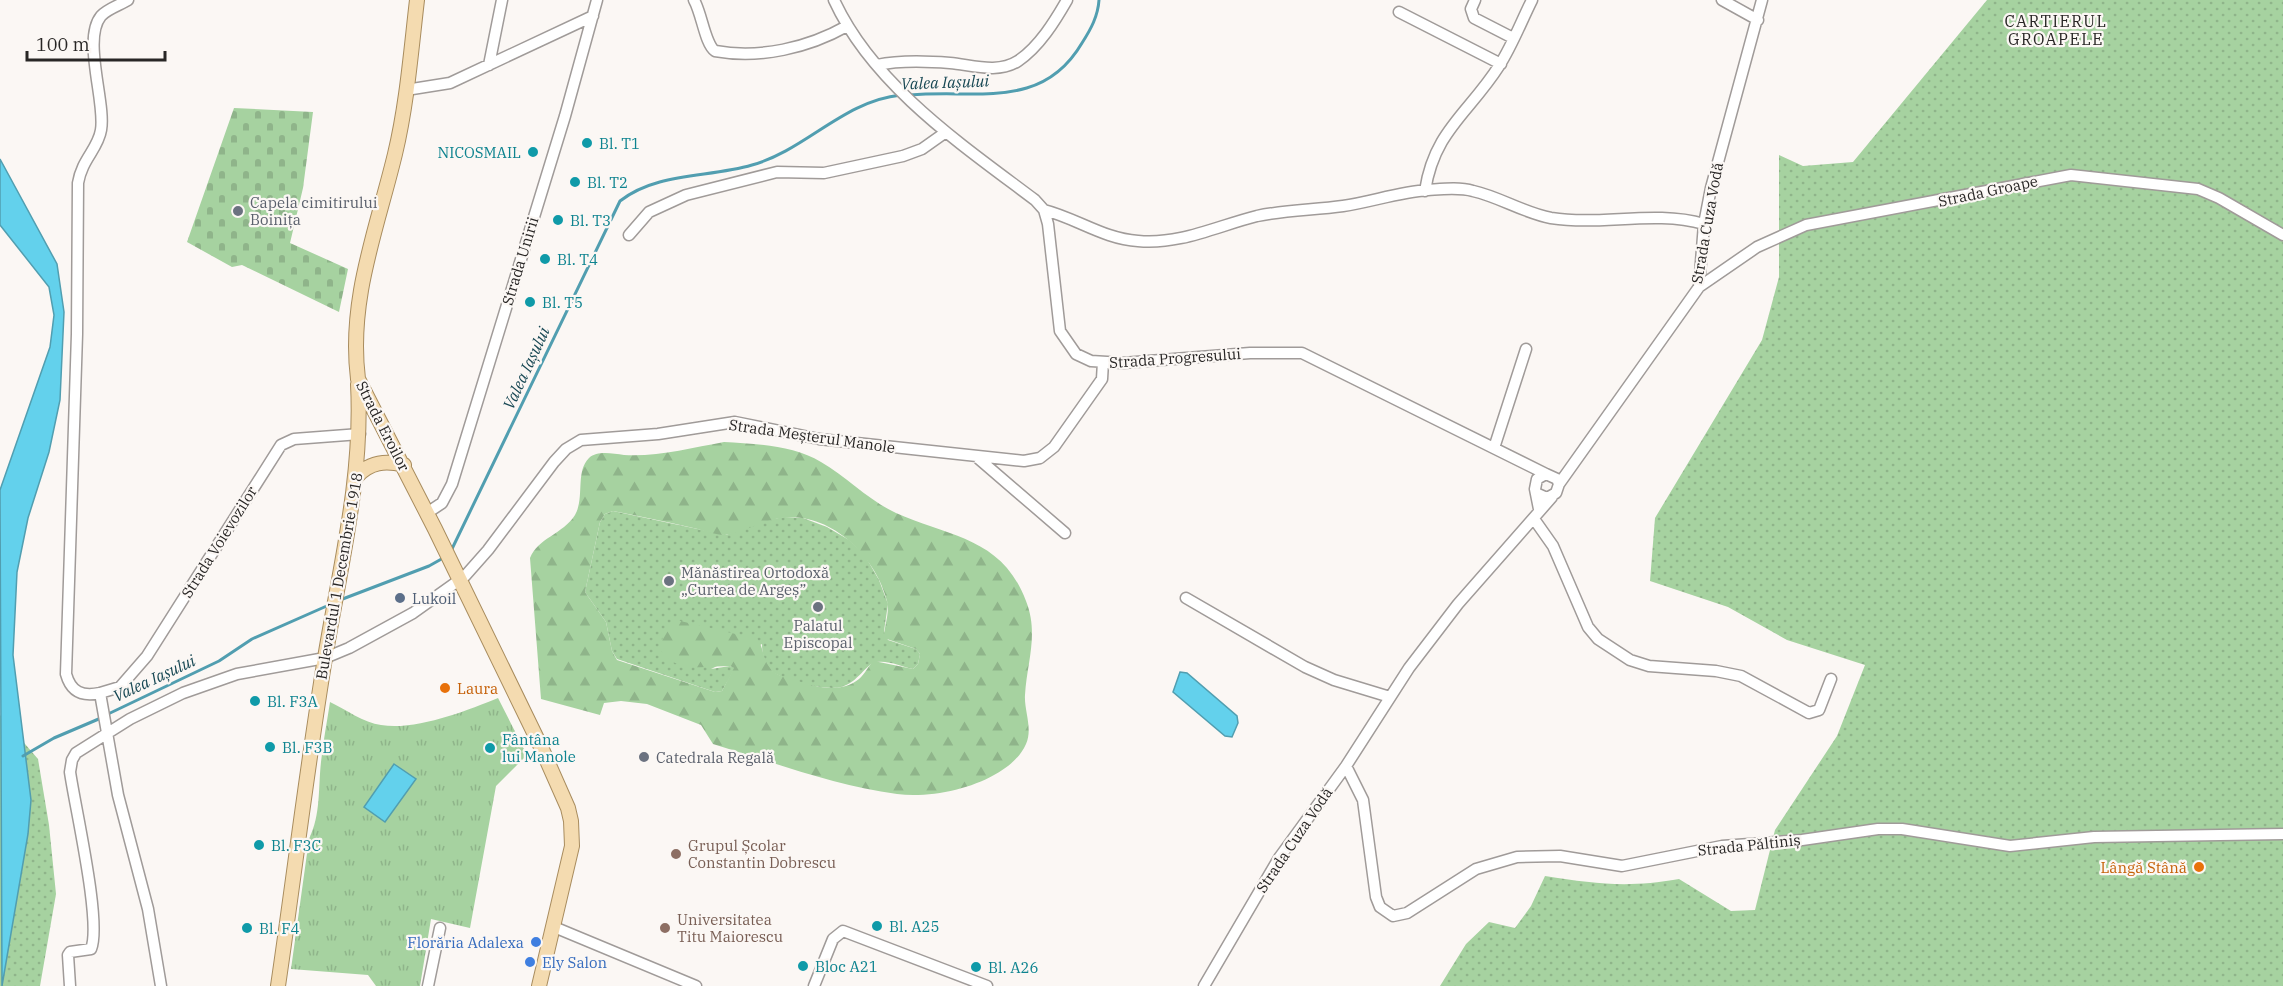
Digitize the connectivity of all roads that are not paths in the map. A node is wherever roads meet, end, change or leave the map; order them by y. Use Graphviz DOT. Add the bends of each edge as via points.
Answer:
graph roads {
  1 [pos="128,0"];
  2 [pos="417,0"];
  3 [pos="502,0"];
  4 [pos="597,0"];
  5 [pos="694,0"];
  6 [pos="834,0"];
  7 [pos="1067,0"];
  8 [pos="1475,0"];
  9 [pos="1532,0"];
  10 [pos="1722,0"];
  11 [pos="1762,0"];
  12 [pos="1399,12"];
  13 [pos="593,16"];
  14 [pos="1758,20"];
  15 [pos="847,26"];
  16 [pos="1513,38"];
  17 [pos="1501,64"];
  18 [pos="489,65"];
  19 [pos="877,65"];
  20 [pos="406,90"];
  21 [pos="946,132"];
  22 [pos="1425,190"];
  23 [pos="1044,210"];
  24 [pos="1704,224"];
  25 [pos="629,235"];
  26 [pos="2283,235"];
  27 [pos="1699,287"];
  28 [pos="1526,349"];
  29 [pos="1103,363"];
  30 [pos="358,379"];
  31 [pos="360,434"];
  32 [pos="1494,448"];
  33 [pos="979,458"];
  34 [pos="404,465"];
  35 [pos="1524,465"];
  36 [pos="357,476"];
  37 [pos="1552,477"];
  38 [pos="1536,489"];
  39 [pos="1552,496"];
  40 [pos="427,513"];
  41 [pos="1537,514"];
  42 [pos="1065,533"];
  43 [pos="458,576"];
  44 [pos="1186,598"];
  45 [pos="325,658"];
  46 [pos="1831,679"];
  47 [pos="100,693"];
  48 [pos="1390,697"];
  49 [pos="106,727"];
  50 [pos="1346,766"];
  51 [pos="2283,834"];
  52 [pos="554,927"];
  53 [pos="440,928"];
  54 [pos="70,986"];
  55 [pos="161,986"];
  56 [pos="278,986"];
  57 [pos="428,986"];
  58 [pos="539,986"];
  59 [pos="696,986"];
  60 [pos="814,986"];
  61 [pos="987,986"];
  62 [pos="1204,986"];
  1 -- 47 [label="street" via="106,12 96,25 95,75 102,127 95,147 80,169 77,190 78,334 66,674 74,690 89,696"];
  2 -- 20 [label="main road, Strada Eroilor"];
  3 -- 18 [label="street"];
  4 -- 13 [label="street, Strada Unirii"];
  5 -- 15 [label="street" via="704,23 707,44 723,53 786,50 825,38"];
  6 -- 15 [label="street"];
  7 -- 19 [label="street" via="1035,45 1007,66 892,62"];
  8 -- 16 [label="street" via="1471,9 1474,18"];
  9 -- 16 [label="street"];
  10 -- 14 [label="street"];
  11 -- 14 [label="street, Strada Cuza Vodă"];
  12 -- 17 [label="street"];
  13 -- 18 [label="street"];
  13 -- 40 [label="street, Strada Unirii" via="452,483 442,503"];
  14 -- 24 [label="street, Strada Cuza Vodă" via="1720,151"];
  15 -- 19 [label="street"];
  16 -- 17 [label="street"];
  17 -- 22 [label="street" via="1438,145"];
  18 -- 20 [label="street" via="444,85"];
  19 -- 21 [label="street"];
  20 -- 30 [label="main road, Strada Eroilor" via="395,153 358,294"];
  21 -- 23 [label="street"];
  21 -- 25 [label="street" via="921,149 881,161 824,174 777,172 686,195 649,212"];
  22 -- 23 [label="street" via="1344,206 1270,213 1187,238 1160,242 1111,236"];
  22 -- 24 [label="street" via="1473,191 1552,218 1601,221 1666,217"];
  23 -- 29 [label="street, Strada Progresului" via="1060,331 1076,354"];
  24 -- 27 [label="street, Strada Cuza Vodă"];
  26 -- 27 [label="street, Strada Groape" via="2198,189 2071,175 1806,225 1756,248"];
  27 -- 37 [label="street, Strada Cuza Vodă" via="1567,468"];
  28 -- 32 [label="street"];
  29 -- 32 [label="street, Strada Progresului" via="1282,351 1302,353"];
  29 -- 33 [label="street, Strada Meșterul Manole" via="1102,378 1048,454 1024,461"];
  30 -- 31 [label="main road, Bulevardul 1 Decembrie 1918"];
  30 -- 34 [label="main road, Strada Eroilor"];
  31 -- 36 [label="main road, Bulevardul 1 Decembrie 1918"];
  31 -- 47 [label="street, Strada Voievozilor" via="294,439 281,445 147,656 120,687"];
  32 -- 35 [label="street, Strada Progresului"];
  33 -- 42 [label="street"];
  33 -- 43 [label="street, Strada Meșterul Manole" via="819,439 735,422 658,434 580,440 554,462 488,550"];
  34 -- 36 [label="main road" via="376,463"];
  34 -- 40 [label="main road, Strada Eroilor"];
  35 -- 37 [label="street, Strada Progresului"];
  35 -- 38 [label="street, Strada Progresului"];
  36 -- 45 [label="main road, Bulevardul 1 Decembrie 1918"];
  37 -- 38 [label="street" via="1541,475"];
  37 -- 39 [label="street" via="1558,489"];
  38 -- 39 [label="street" via="1547,498"];
  38 -- 41 [label="street"];
  39 -- 41 [label="street, Strada Cuza Vodă"];
  40 -- 43 [label="main road, Strada Eroilor"];
  41 -- 46 [label="street" via="1591,632 1630,660 1661,668 1742,676 1809,713 1819,710"];
  41 -- 48 [label="street, Strada Cuza Vodă" via="1426,643"];
  43 -- 45 [label="street, Strada Meșterul Manole" via="413,613"];
  43 -- 52 [label="main road, Strada Eroilor" via="555,776 572,821 572,846"];
  44 -- 48 [label="street" via="1305,667"];
  45 -- 49 [label="street" via="237,674"];
  45 -- 56 [label="main road, Bulevardul 1 Decembrie 1918"];
  47 -- 49 [label="street"];
  48 -- 50 [label="street, Strada Cuza Vodă"];
  49 -- 54 [label="street" via="76,753 71,765 93,939 91,950 68,955"];
  49 -- 55 [label="street" via="118,795 148,909"];
  50 -- 51 [label="street, Strada Păltiniș" via="1363,800 1376,897 1380,907 1393,916 1407,913 1485,866 1533,855 1622,866 1722,846 1878,829 2010,846 2094,837"];
  50 -- 62 [label="street, Strada Cuza Vodă" via="1285,848"];
  52 -- 58 [label="main road"];
  52 -- 59 [label="street"];
  53 -- 57 [label="street"];
  60 -- 61 [label="street" via="833,939 843,931"];
}
